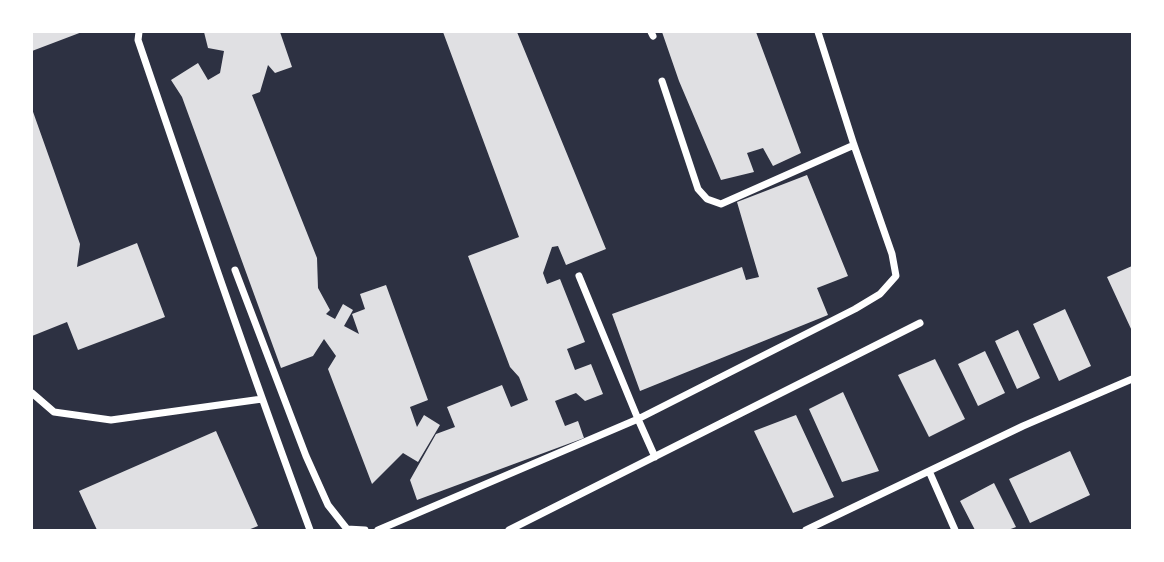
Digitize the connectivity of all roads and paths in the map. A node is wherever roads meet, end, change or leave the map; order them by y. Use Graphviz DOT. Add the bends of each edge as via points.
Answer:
graph roads {
  1 [pos="139,32"];
  2 [pos="818,32"];
  3 [pos="662,81"];
  4 [pos="854,145"];
  5 [pos="235,270"];
  6 [pos="579,276"];
  7 [pos="920,323"];
  8 [pos="1132,379"];
  9 [pos="32,393"];
  10 [pos="262,399"];
  11 [pos="638,419"];
  12 [pos="655,457"];
  13 [pos="929,471"];
  14 [pos="310,530"];
  15 [pos="365,530"];
  16 [pos="378,530"];
  17 [pos="509,530"];
  18 [pos="806,530"];
  19 [pos="955,530"];
  1 -- 10 [label="street"];
  2 -- 4 [label="street"];
  3 -- 4 [label="street" via="698,189 721,204"];
  4 -- 11 [label="street" via="896,276 880,294 855,309"];
  5 -- 15 [label="street" via="328,505 347,529"];
  6 -- 11 [label="street"];
  7 -- 12 [label="street"];
  8 -- 13 [label="street"];
  9 -- 10 [label="street" via="54,412 111,420"];
  10 -- 14 [label="street"];
  11 -- 12 [label="street"];
  11 -- 16 [label="street"];
  12 -- 17 [label="street"];
  13 -- 18 [label="street"];
  13 -- 19 [label="street"];
}
